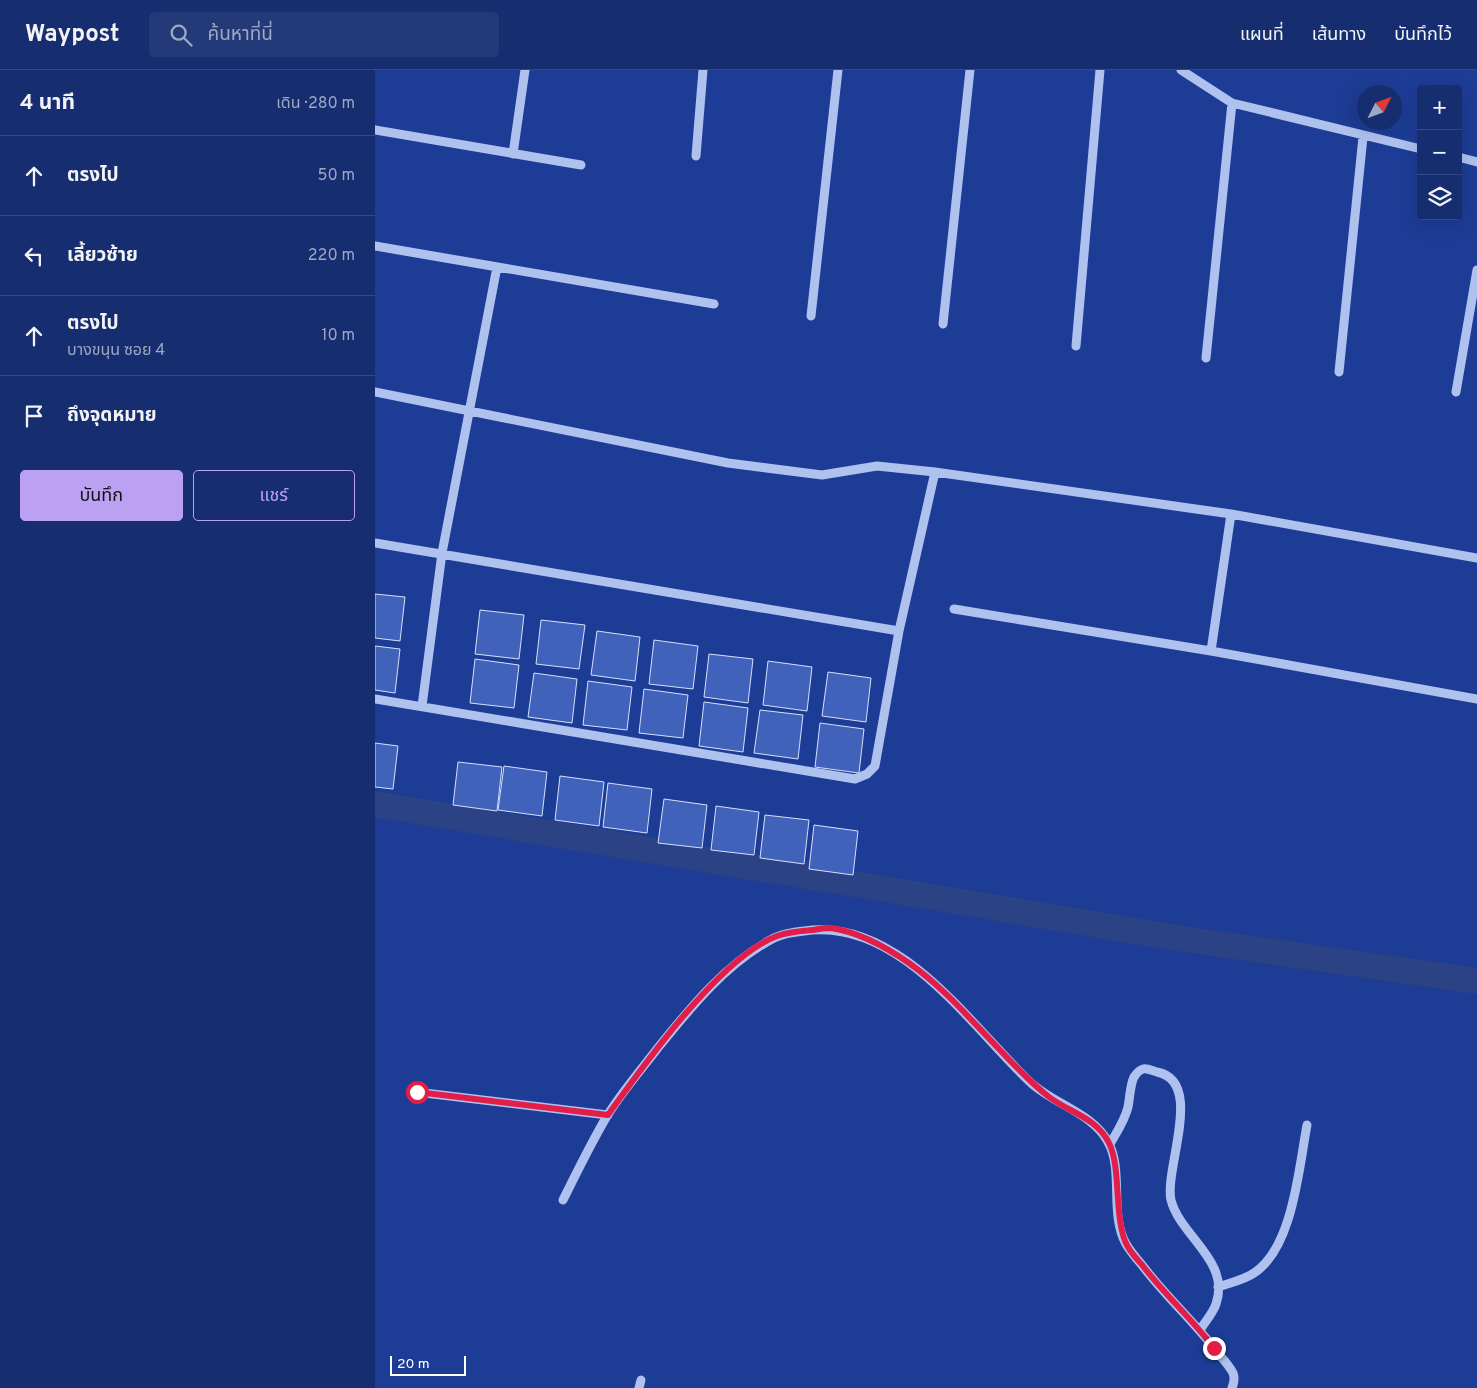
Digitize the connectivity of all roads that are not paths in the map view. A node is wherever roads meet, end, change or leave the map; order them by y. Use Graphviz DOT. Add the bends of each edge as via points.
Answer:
graph roads {
  1 [pos="525,70"];
  2 [pos="703,70"];
  3 [pos="838,70"];
  4 [pos="970,70"];
  5 [pos="1100,70"];
  6 [pos="1181,70"];
  7 [pos="1232,103"];
  8 [pos="375,130"];
  9 [pos="1363,137"];
  10 [pos="1417,148"];
  11 [pos="513,154"];
  12 [pos="696,156"];
  13 [pos="1462,159"];
  14 [pos="1477,162"];
  15 [pos="581,165"];
  16 [pos="375,246"];
  17 [pos="497,267"];
  18 [pos="1477,270"];
  19 [pos="714,304"];
  20 [pos="811,316"];
  21 [pos="943,324"];
  22 [pos="1076,346"];
  23 [pos="1205,358"];
  24 [pos="1339,372"];
  25 [pos="375,392"];
  26 [pos="1456,392"];
  27 [pos="470,411"];
  28 [pos="935,472"];
  29 [pos="1231,514"];
  30 [pos="375,543"];
  31 [pos="442,553"];
  32 [pos="1477,558"];
  33 [pos="954,609"];
  34 [pos="899,631"];
  35 [pos="1211,652"];
  36 [pos="375,699"];
  37 [pos="1477,699"];
  38 [pos="422,706"];
  39 [pos="417,1092"];
  40 [pos="608,1115"];
  41 [pos="1307,1125"];
  42 [pos="1110,1144"];
  43 [pos="563,1200"];
  44 [pos="1218,1287"];
  45 [pos="1200,1330"];
  46 [pos="1232,1388"];
  1 -- 11 [label="street"];
  2 -- 12 [label="street"];
  3 -- 20 [label="street"];
  4 -- 21 [label="street"];
  5 -- 22 [label="street"];
  6 -- 7 [label="street"];
  7 -- 9 [label="street"];
  7 -- 23 [label="street"];
  8 -- 11 [label="street"];
  9 -- 10 [label="street"];
  9 -- 24 [label="street"];
  11 -- 15 [label="street"];
  13 -- 14 [label="street"];
  16 -- 17 [label="street"];
  17 -- 19 [label="street"];
  17 -- 27 [label="street"];
  18 -- 26 [label="street"];
  25 -- 27 [label="street"];
  27 -- 28 [label="street" via="728,463 822,476 877,466"];
  27 -- 31 [label="street"];
  28 -- 29 [label="street"];
  28 -- 34 [label="street"];
  29 -- 32 [label="street"];
  29 -- 35 [label="street"];
  30 -- 31 [label="street"];
  31 -- 34 [label="street"];
  31 -- 38 [label="street"];
  33 -- 35 [label="street"];
  34 -- 38 [label="street" via="875,766 855,779"];
  35 -- 37 [label="street"];
  36 -- 38 [label="street"];
  39 -- 40 [label="street"];
  40 -- 42 [label="street" via="675,1027 734,965 777,936 829,928 859,936 910,964 946,994 1031,1082 1085,1118 1105,1135"];
  40 -- 43 [label="street"];
  41 -- 44 [label="street" via="1289,1219 1279,1241 1254,1273"];
  42 -- 44 [label="street" via="1128,1108 1138,1072 1144,1069 1164,1073 1173,1080 1179,1091 1181,1122 1171,1177 1171,1198 1176,1213 1214,1267"];
  42 -- 45 [label="street" via="1118,1219 1125,1244 1164,1294"];
  44 -- 45 [label="street" via="1216,1304"];
  45 -- 46 [label="street" via="1233,1374"];
}
